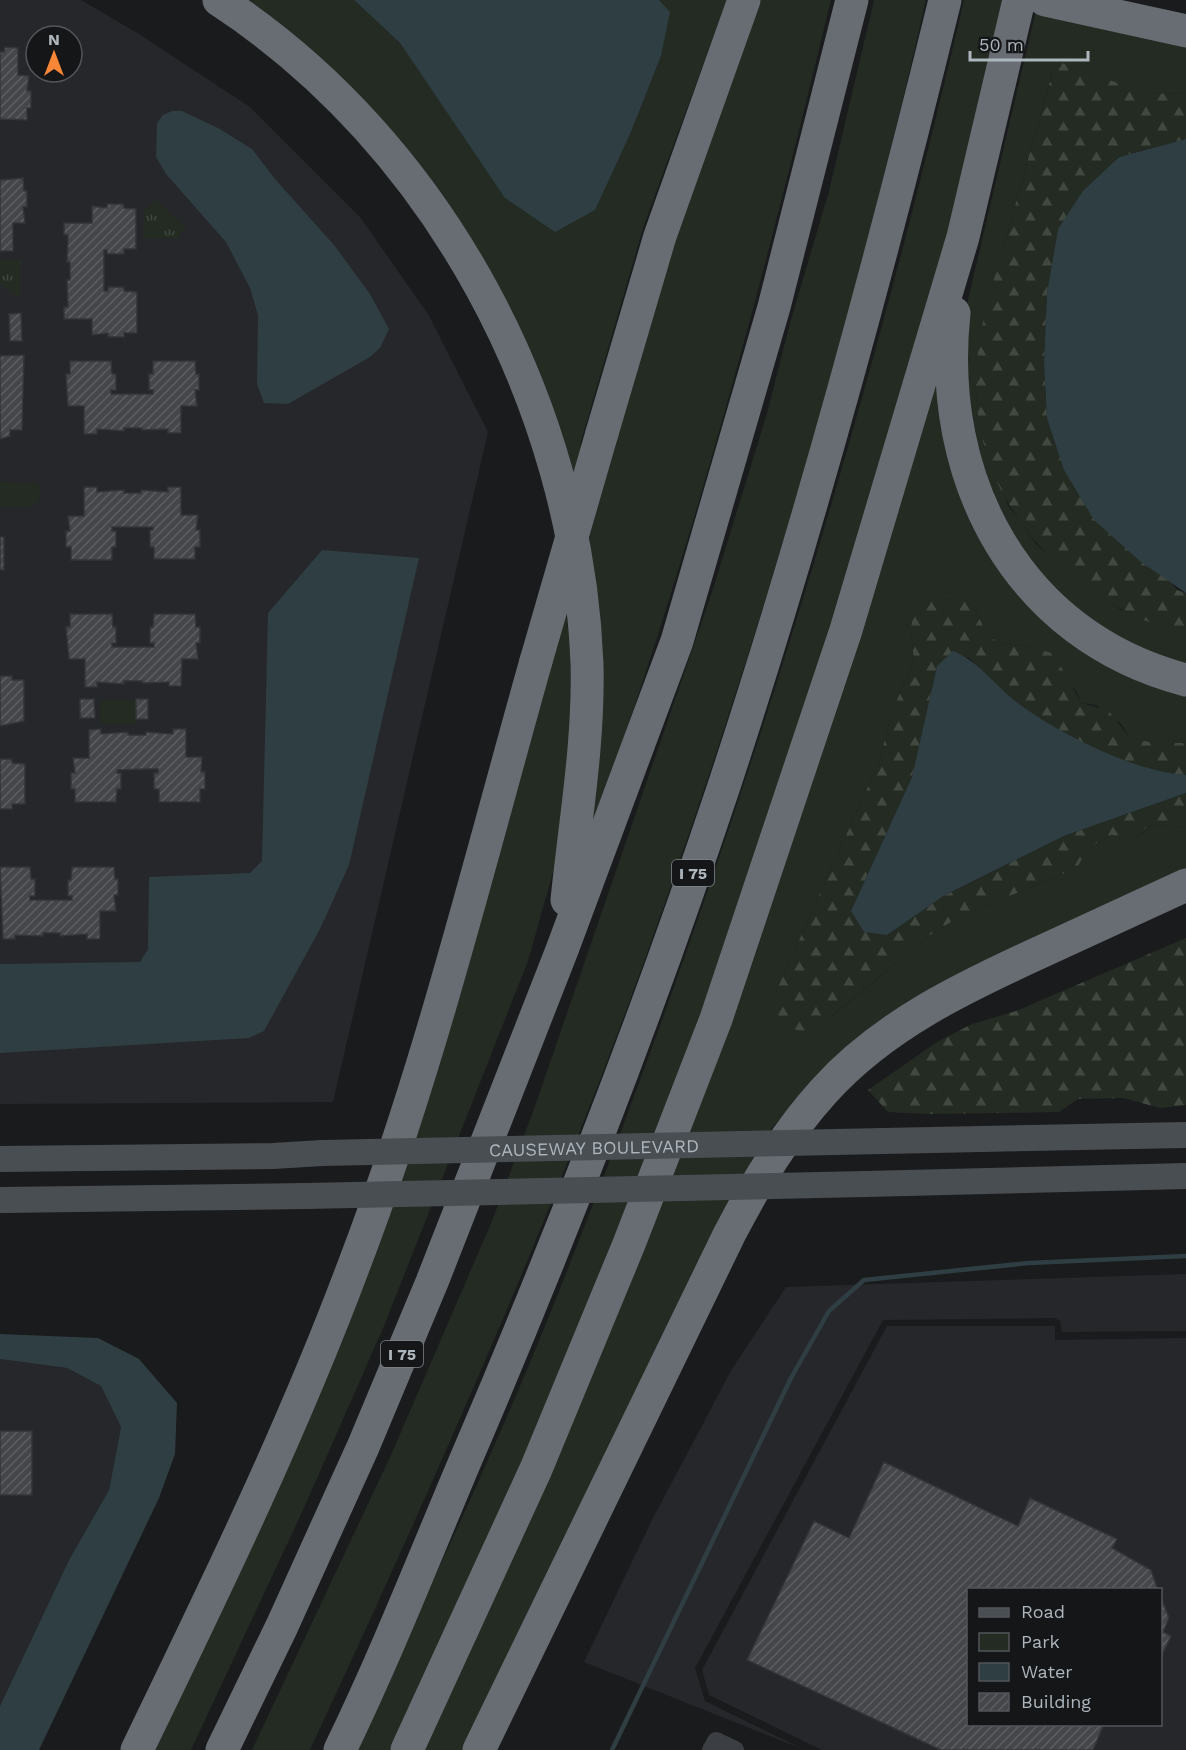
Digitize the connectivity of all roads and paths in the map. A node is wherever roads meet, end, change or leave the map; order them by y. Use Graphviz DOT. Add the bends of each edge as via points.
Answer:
graph roads {
  1 [pos="219,0"];
  2 [pos="744,0"];
  3 [pos="852,0"];
  4 [pos="945,0"];
  5 [pos="1019,0"];
  6 [pos="1045,0"];
  7 [pos="1186,31"];
  8 [pos="963,237"];
  9 [pos="1186,680"];
  10 [pos="1186,885"];
  11 [pos="562,950"];
  12 [pos="1186,1135"];
  13 [pos="0,1159"];
  14 [pos="1186,1176"];
  15 [pos="0,1200"];
  16 [pos="137,1750"];
  17 [pos="222,1750"];
  18 [pos="340,1750"];
  19 [pos="407,1750"];
  20 [pos="479,1750"];
  21 [pos="711,1750"];
  22 [pos="735,1750"];
  1 -- 11 [label="highway" via="333,92 398,164 427,203 485,293 509,343 549,448 566,513 584,621 586,663 583,777"];
  2 -- 16 [label="highway, bridge" via="660,236 414,1090 355,1265 259,1490"];
  3 -- 11 [label="highway, I 75" via="774,307 676,641"];
  4 -- 18 [label="highway, I 75" via="843,397 722,791 655,983 536,1297"];
  5 -- 8 [label="highway"];
  6 -- 7 [label="highway"];
  8 -- 9 [label="highway" via="951,339 952,395 964,463 989,524 1033,586 1089,636 1149,668"];
  8 -- 19 [label="highway" via="846,630 716,1018 536,1469"];
  10 -- 20 [label="highway" via="974,983 911,1019 866,1052 798,1121 729,1235"];
  11 -- 17 [label="highway, I 75" via="368,1436"];
  12 -- 13 [label="main road, CAUSEWAY BOULEVARD, bridge"];
  14 -- 15 [label="main road, bridge"];
  21 -- 22 [label="street" via="716,1741"];
}
